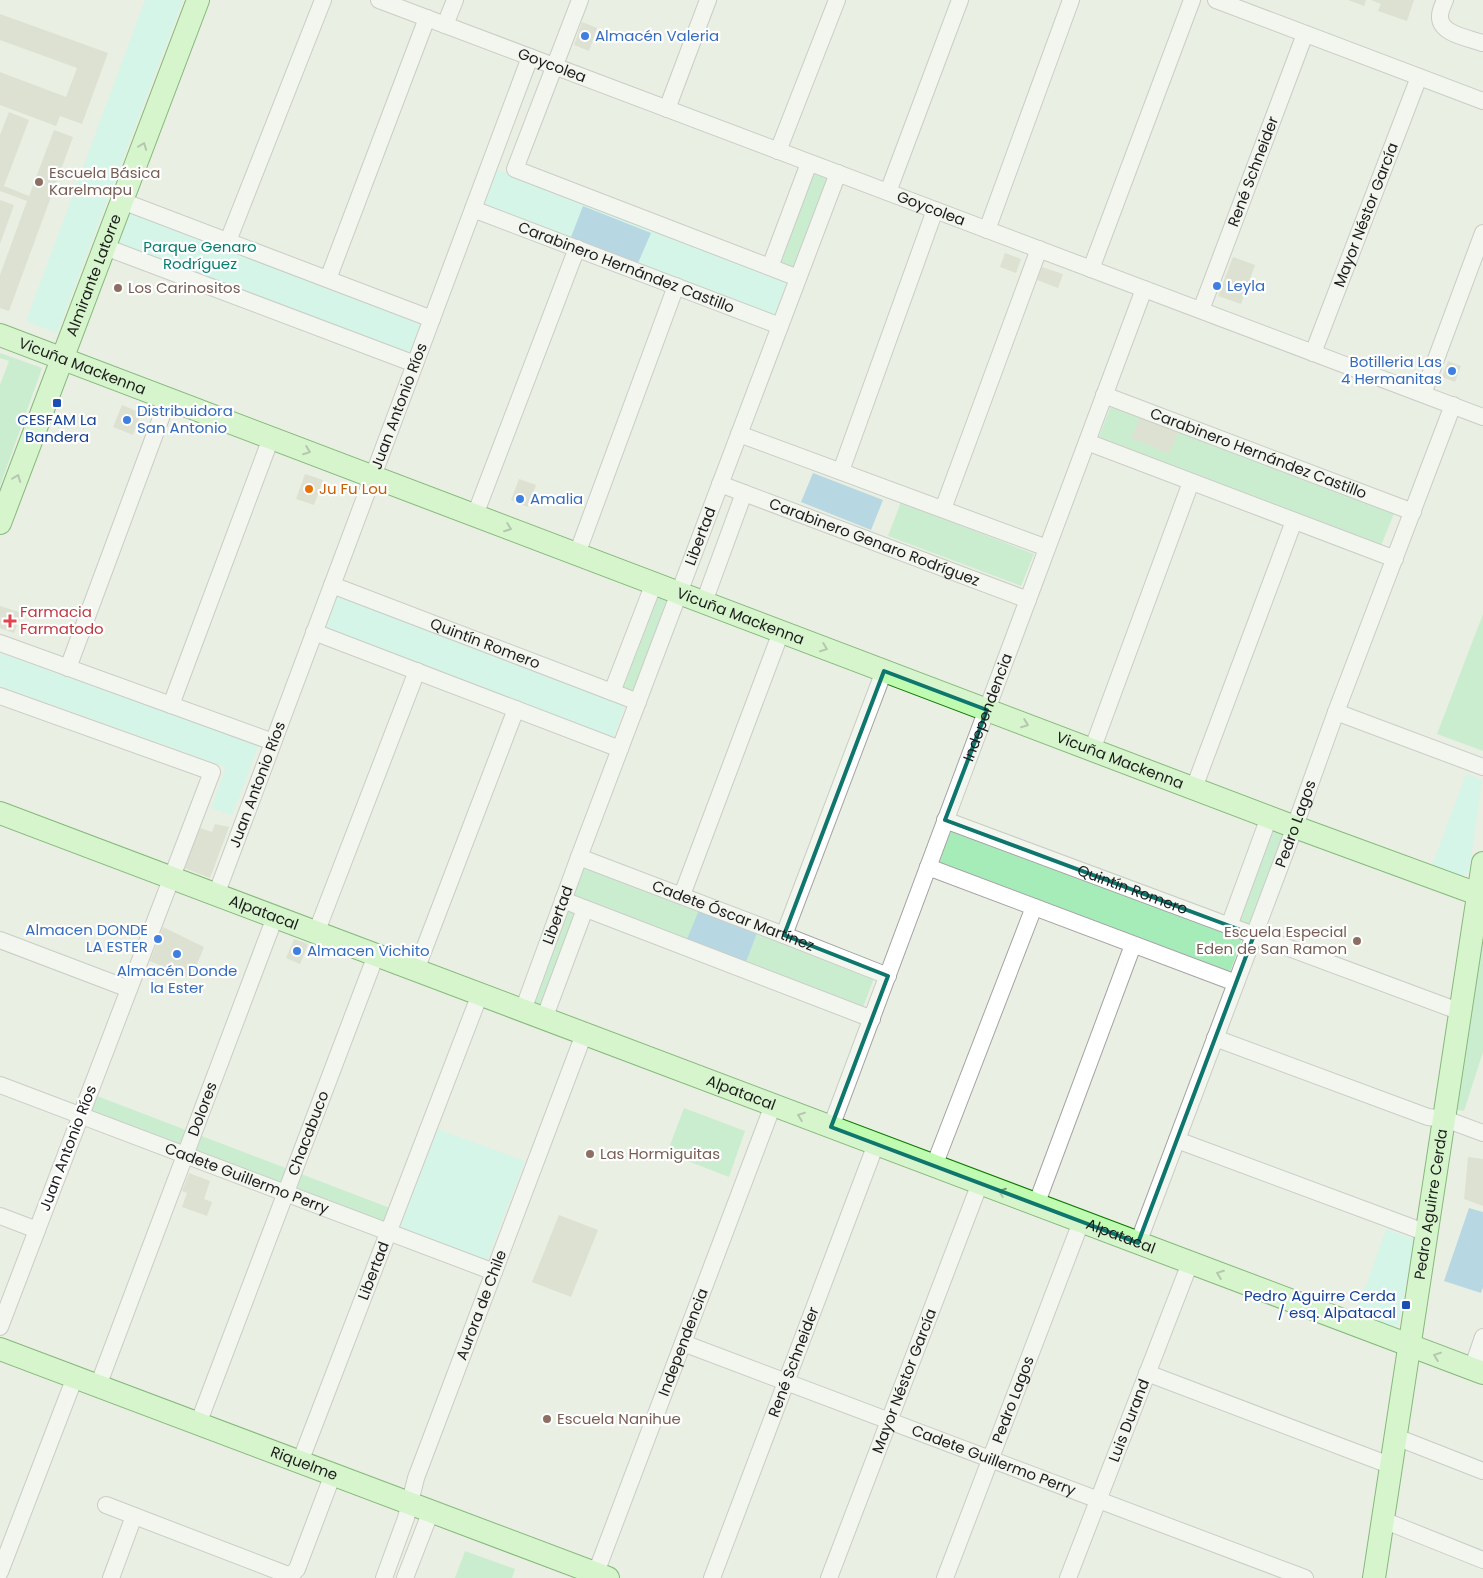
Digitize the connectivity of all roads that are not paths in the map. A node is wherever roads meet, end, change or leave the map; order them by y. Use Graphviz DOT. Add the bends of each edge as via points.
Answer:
graph roads {
  1 [pos="198,0"];
  2 [pos="323,0"];
  3 [pos="378,0"];
  4 [pos="454,0"];
  5 [pos="580,0"];
  6 [pos="708,0"];
  7 [pos="837,0"];
  8 [pos="960,0"];
  9 [pos="1071,0"];
  10 [pos="1192,0"];
  11 [pos="1216,0"];
  12 [pos="1445,0"];
  13 [pos="426,18"];
  14 [pos="445,25"];
  15 [pos="1305,34"];
  16 [pos="1482,43"];
  17 [pos="530,57"];
  18 [pos="555,67"];
  19 [pos="1419,77"];
  20 [pos="1483,101"];
  21 [pos="667,109"];
  22 [pos="778,151"];
  23 [pos="809,162"];
  24 [pos="838,173"];
  25 [pos="888,192"];
  26 [pos="122,201"];
  27 [pos="473,209"];
  28 [pos="935,210"];
  29 [pos="987,230"];
  30 [pos="1483,233"];
  31 [pos="228,241"];
  32 [pos="105,247"];
  33 [pos="577,248"];
  34 [pos="1039,249"];
  35 [pos="770,267"];
  36 [pos="1092,269"];
  37 [pos="798,278"];
  38 [pos="328,279"];
  39 [pos="676,286"];
  40 [pos="1144,289"];
  41 [pos="1201,310"];
  42 [pos="432,319"];
  43 [pos="780,326"];
  44 [pos="0,335"];
  45 [pos="1314,353"];
  46 [pos="62,358"];
  47 [pos="415,364"];
  48 [pos="1423,394"];
  49 [pos="1104,395"];
  50 [pos="168,399"];
  51 [pos="1453,405"];
  52 [pos="1483,417"];
  53 [pos="739,434"];
  54 [pos="271,438"];
  55 [pos="1086,442"];
  56 [pos="841,471"];
  57 [pos="373,476"];
  58 [pos="1192,482"];
  59 [pos="720,484"];
  60 [pos="744,492"];
  61 [pos="943,509"];
  62 [pos="1412,512"];
  63 [pos="475,515"];
  64 [pos="1294,521"];
  65 [pos="0,523"];
  66 [pos="1047,548"];
  67 [pos="577,554"];
  68 [pos="1395,559"];
  69 [pos="654,583"];
  70 [pos="332,585"];
  71 [pos="679,593"];
  72 [pos="1028,600"];
  73 [pos="704,602"];
  74 [pos="314,632"];
  75 [pos="782,632"];
  76 [pos="0,643"];
  77 [pos="68,668"];
  78 [pos="417,671"];
  79 [pos="884,671"];
  80 [pos="612,692"];
  81 [pos="0,696"];
  82 [pos="638,702"];
  83 [pos="171,705"];
  84 [pos="516,710"];
  85 [pos="987,710"];
  86 [pos="1336,712"];
  87 [pos="273,742"];
  88 [pos="620,749"];
  89 [pos="1092,750"];
  90 [pos="1483,767"];
  91 [pos="1194,788"];
  92 [pos="0,813"];
  93 [pos="1269,817"];
  94 [pos="945,820"];
  95 [pos="1295,827"];
  96 [pos="579,857"];
  97 [pos="1483,862"];
  98 [pos="928,867"];
  99 [pos="171,878"];
  100 [pos="216,895"];
  101 [pos="682,895"];
  102 [pos="1481,895"];
  103 [pos="563,900"];
  104 [pos="1034,907"];
  105 [pos="585,908"];
  106 [pos="275,917"];
  107 [pos="1229,926"];
  108 [pos="316,933"];
  109 [pos="784,935"];
  110 [pos="1254,935"];
  111 [pos="0,940"];
  112 [pos="1133,945"];
  113 [pos="376,955"];
  114 [pos="416,970"];
  115 [pos="888,976"];
  116 [pos="1236,983"];
  117 [pos="129,989"];
  118 [pos="480,994"];
  119 [pos="523,1010"];
  120 [pos="1461,1012"];
  121 [pos="544,1019"];
  122 [pos="872,1019"];
  123 [pos="584,1034"];
  124 [pos="1215,1038"];
  125 [pos="0,1085"];
  126 [pos="773,1105"];
  127 [pos="81,1116"];
  128 [pos="1444,1119"];
  129 [pos="831,1127"];
  130 [pos="1483,1133"];
  131 [pos="1177,1140"];
  132 [pos="876,1144"];
  133 [pos="185,1155"];
  134 [pos="934,1166"];
  135 [pos="980,1183"];
  136 [pos="286,1193"];
  137 [pos="1036,1205"];
  138 [pos="0,1216"];
  139 [pos="1081,1222"];
  140 [pos="37,1230"];
  141 [pos="388,1232"];
  142 [pos="1427,1234"];
  143 [pos="1138,1243"];
  144 [pos="1190,1263"];
  145 [pos="494,1272"];
  146 [pos="0,1327"];
  147 [pos="1483,1337"];
  148 [pos="683,1343"];
  149 [pos="1410,1346"];
  150 [pos="0,1349"];
  151 [pos="1477,1371"];
  152 [pos="1147,1372"];
  153 [pos="75,1377"];
  154 [pos="786,1382"];
  155 [pos="98,1386"];
  156 [pos="889,1421"];
  157 [pos="198,1424"];
  158 [pos="1396,1437"];
  159 [pos="991,1459"];
  160 [pos="300,1462"];
  161 [pos="1392,1466"];
  162 [pos="1483,1471"];
  163 [pos="333,1474"];
  164 [pos="1098,1500"];
  165 [pos="410,1504"];
  166 [pos="106,1505"];
  167 [pos="431,1512"];
  168 [pos="134,1516"];
  169 [pos="1383,1520"];
  170 [pos="1483,1560"];
  171 [pos="0,1572"];
  172 [pos="599,1576"];
  173 [pos="111,1578"];
  174 [pos="384,1578"];
  175 [pos="405,1578"];
  176 [pos="712,1578"];
  177 [pos="829,1578"];
  178 [pos="945,1578"];
  179 [pos="1068,1578"];
  180 [pos="1305,1578"];
  181 [pos="1374,1578"];
  26 -- 1 [label="main road, Almirante Latorre, one-way"];
  2 -- 31 [label="street"];
  3 -- 13 [label="street, Goycolea"];
  4 -- 14 [label="street"];
  5 -- 18 [label="street"];
  6 -- 21 [label="street"];
  7 -- 22 [label="street"];
  8 -- 25 [label="street"];
  9 -- 29 [label="street"];
  10 -- 36 [label="street"];
  11 -- 15 [label="street"];
  12 -- 16 [label="street" via="1440,14 1444,26 1451,32"];
  13 -- 14 [label="street, Goycolea"];
  13 -- 38 [label="street"];
  14 -- 17 [label="street, Goycolea"];
  15 -- 19 [label="street"];
  15 -- 41 [label="street, René Schneider"];
  17 -- 18 [label="street, Goycolea"];
  17 -- 27 [label="street, Juan Antonio Ríos"];
  18 -- 21 [label="street, Goycolea"];
  18 -- 35 [label="street" via="515,169"];
  19 -- 20 [label="street"];
  19 -- 45 [label="street, Mayor Néstor García"];
  21 -- 22 [label="street, Goycolea"];
  22 -- 23 [label="street, Goycolea"];
  23 -- 24 [label="street, Goycolea"];
  23 -- 35 [label="street"];
  24 -- 25 [label="street, Goycolea"];
  24 -- 37 [label="street, Libertad"];
  25 -- 28 [label="street, Goycolea"];
  26 -- 31 [label="street"];
  26 -- 32 [label="main road, Almirante Latorre"];
  27 -- 33 [label="street, Carabinero Hernández Castillo"];
  27 -- 42 [label="street, Juan Antonio Ríos"];
  28 -- 29 [label="street, Goycolea"];
  28 -- 56 [label="street"];
  29 -- 34 [label="street, Goycolea"];
  30 -- 48 [label="street"];
  31 -- 38 [label="street"];
  32 -- 46 [label="main road, Almirante Latorre"];
  32 -- 47 [label="street"];
  33 -- 39 [label="street, Carabinero Hernández Castillo"];
  33 -- 63 [label="street"];
  34 -- 36 [label="street, Goycolea"];
  34 -- 61 [label="street"];
  35 -- 37 [label="street"];
  36 -- 40 [label="street, Goycolea"];
  37 -- 43 [label="street, Libertad"];
  38 -- 42 [label="street"];
  39 -- 43 [label="street, Carabinero Hernández Castillo"];
  39 -- 67 [label="street"];
  40 -- 41 [label="street, Goycolea"];
  40 -- 49 [label="street, Independencia"];
  41 -- 45 [label="street, Goycolea"];
  42 -- 47 [label="street, Juan Antonio Ríos"];
  43 -- 53 [label="street, Libertad"];
  44 -- 46 [label="main road, Vicuña Mackenna"];
  45 -- 48 [label="street, Goycolea"];
  46 -- 50 [label="main road, Vicuña Mackenna"];
  65 -- 46 [label="main road, Almirante Latorre, one-way"];
  47 -- 57 [label="street, Juan Antonio Ríos"];
  48 -- 51 [label="street, Goycolea"];
  49 -- 55 [label="street, Independencia"];
  49 -- 62 [label="street, Carabinero Hernández Castillo"];
  50 -- 54 [label="main road, Vicuña Mackenna"];
  50 -- 77 [label="street"];
  51 -- 52 [label="street, Goycolea"];
  51 -- 62 [label="street, Pedro Lagos"];
  53 -- 56 [label="street"];
  53 -- 59 [label="street, Libertad"];
  54 -- 57 [label="main road, Vicuña Mackenna, one-way"];
  54 -- 83 [label="street"];
  55 -- 58 [label="street"];
  55 -- 66 [label="street, Independencia"];
  56 -- 61 [label="street"];
  57 -- 63 [label="main road, Vicuña Mackenna"];
  57 -- 70 [label="street, Juan Antonio Ríos"];
  58 -- 64 [label="street"];
  58 -- 89 [label="street"];
  59 -- 60 [label="street, Carabinero Genaro Rodríguez"];
  59 -- 71 [label="street, Libertad"];
  60 -- 72 [label="street, Carabinero Genaro Rodríguez"];
  60 -- 73 [label="street, Libertad"];
  61 -- 66 [label="street"];
  62 -- 68 [label="street, Pedro Lagos"];
  63 -- 67 [label="main road, Vicuña Mackenna, one-way"];
  64 -- 68 [label="street"];
  64 -- 91 [label="street"];
  66 -- 72 [label="street, Independencia"];
  67 -- 69 [label="main road, Vicuña Mackenna"];
  68 -- 86 [label="street, Pedro Lagos"];
  69 -- 71 [label="main road, Vicuña Mackenna"];
  69 -- 80 [label="street"];
  70 -- 74 [label="street, Juan Antonio Ríos"];
  70 -- 80 [label="street, Quintín Romero"];
  71 -- 73 [label="main road, Vicuña Mackenna"];
  71 -- 82 [label="street, Libertad"];
  72 -- 85 [label="street, Independencia"];
  73 -- 75 [label="main road, Vicuña Mackenna"];
  74 -- 78 [label="street"];
  74 -- 87 [label="street, Juan Antonio Ríos"];
  75 -- 79 [label="main road, Vicuña Mackenna, one-way"];
  75 -- 101 [label="street"];
  76 -- 77 [label="street"];
  77 -- 83 [label="street"];
  78 -- 84 [label="street"];
  78 -- 108 [label="street"];
  79 -- 85 [label="main road, Vicuña Mackenna"];
  79 -- 109 [label="street"];
  80 -- 82 [label="street, Quintín Romero"];
  81 -- 99 [label="street, Juan Antonio Ríos" via="212,772"];
  82 -- 88 [label="street, Libertad"];
  83 -- 87 [label="street"];
  84 -- 88 [label="street"];
  84 -- 114 [label="street"];
  85 -- 89 [label="main road, Vicuña Mackenna, one-way"];
  85 -- 94 [label="street, Independencia"];
  86 -- 90 [label="street"];
  86 -- 95 [label="street, Pedro Lagos"];
  87 -- 100 [label="street, Juan Antonio Ríos"];
  88 -- 96 [label="street, Libertad"];
  89 -- 91 [label="main road, Vicuña Mackenna"];
  91 -- 93 [label="main road, Vicuña Mackenna"];
  92 -- 99 [label="main road, Alpatacal"];
  93 -- 95 [label="main road, Vicuña Mackenna"];
  93 -- 107 [label="street, Pedro Lagos"];
  94 -- 98 [label="street, Independencia"];
  94 -- 107 [label="street, Quintín Romero"];
  95 -- 102 [label="main road, Vicuña Mackenna"];
  95 -- 110 [label="street, Pedro Lagos"];
  96 -- 101 [label="street, Cadete Óscar Martínez"];
  96 -- 103 [label="street, Libertad"];
  97 -- 102 [label="main road, Pedro Aguirre Cerda"];
  98 -- 104 [label="street"];
  98 -- 115 [label="street, Independencia"];
  99 -- 100 [label="main road, Alpatacal"];
  99 -- 117 [label="street, Juan Antonio Ríos"];
  100 -- 106 [label="main road, Alpatacal"];
  101 -- 109 [label="street, Cadete Óscar Martínez"];
  102 -- 120 [label="main road, Pedro Aguirre Cerda"];
  103 -- 105 [label="street"];
  103 -- 119 [label="street, Libertad"];
  104 -- 112 [label="street"];
  104 -- 134 [label="street"];
  105 -- 121 [label="street, Libertad"];
  105 -- 122 [label="street"];
  106 -- 108 [label="main road, Alpatacal"];
  106 -- 133 [label="street, Dolores"];
  107 -- 110 [label="street, Quintín Romero"];
  108 -- 113 [label="main road, Alpatacal"];
  109 -- 115 [label="street, Cadete Óscar Martínez"];
  110 -- 116 [label="street, Pedro Lagos"];
  110 -- 120 [label="street, Quintín Romero"];
  111 -- 117 [label="street"];
  112 -- 116 [label="street"];
  112 -- 137 [label="street"];
  113 -- 114 [label="main road, Alpatacal"];
  113 -- 136 [label="street, Chacabuco"];
  114 -- 118 [label="main road, Alpatacal"];
  115 -- 122 [label="street, Independencia"];
  116 -- 124 [label="street, Pedro Lagos"];
  117 -- 127 [label="street, Juan Antonio Ríos"];
  118 -- 119 [label="main road, Alpatacal"];
  118 -- 141 [label="street, Libertad"];
  119 -- 121 [label="main road, Alpatacal"];
  120 -- 128 [label="main road, Pedro Aguirre Cerda"];
  121 -- 123 [label="main road, Alpatacal"];
  122 -- 129 [label="street, Independencia"];
  123 -- 126 [label="main road, Alpatacal"];
  123 -- 145 [label="street, Aurora de Chile"];
  124 -- 128 [label="street" via="1428,1116"];
  124 -- 131 [label="street, Pedro Lagos"];
  125 -- 127 [label="street, Cadete Guillermo Perry"];
  129 -- 126 [label="main road, Alpatacal, one-way"];
  126 -- 148 [label="street, Independencia"];
  127 -- 133 [label="street, Cadete Guillermo Perry"];
  127 -- 140 [label="street, Juan Antonio Ríos"];
  128 -- 130 [label="street"];
  128 -- 142 [label="main road, Pedro Aguirre Cerda"];
  129 -- 132 [label="main road, Alpatacal"];
  131 -- 142 [label="street"];
  131 -- 143 [label="street, Pedro Lagos"];
  132 -- 134 [label="main road, Alpatacal"];
  132 -- 154 [label="street, René Schneider"];
  133 -- 136 [label="street, Cadete Guillermo Perry"];
  133 -- 155 [label="street, Dolores"];
  134 -- 135 [label="main road, Alpatacal"];
  137 -- 135 [label="main road, Alpatacal, one-way"];
  135 -- 156 [label="street, Mayor Néstor García"];
  136 -- 141 [label="street, Cadete Guillermo Perry"];
  136 -- 157 [label="street, Chacabuco"];
  137 -- 139 [label="main road, Alpatacal"];
  138 -- 140 [label="street"];
  139 -- 143 [label="main road, Alpatacal"];
  139 -- 159 [label="street, Pedro Lagos"];
  140 -- 146 [label="street, Juan Antonio Ríos"];
  141 -- 145 [label="street, Cadete Guillermo Perry"];
  141 -- 160 [label="street, Libertad"];
  142 -- 149 [label="main road, Pedro Aguirre Cerda"];
  143 -- 144 [label="main road, Alpatacal"];
  149 -- 144 [label="main road, Alpatacal, one-way"];
  144 -- 152 [label="street, Luis Durand"];
  145 -- 165 [label="street, Aurora de Chile" via="416,1478"];
  147 -- 151 [label="street"];
  148 -- 154 [label="street, Cadete Guillermo Perry"];
  148 -- 172 [label="street, Independencia"];
  151 -- 149 [label="main road, Alpatacal, one-way"];
  149 -- 158 [label="main road, Pedro Aguirre Cerda"];
  150 -- 153 [label="main road, Riquelme"];
  152 -- 161 [label="street"];
  152 -- 164 [label="street, Luis Durand"];
  153 -- 155 [label="main road, Riquelme"];
  153 -- 171 [label="street"];
  154 -- 156 [label="street, Cadete Guillermo Perry"];
  154 -- 176 [label="street, René Schneider"];
  155 -- 157 [label="main road, Riquelme"];
  156 -- 159 [label="street, Cadete Guillermo Perry"];
  156 -- 177 [label="street, Mayor Néstor García"];
  157 -- 160 [label="main road, Riquelme"];
  158 -- 161 [label="main road, Pedro Aguirre Cerda"];
  158 -- 162 [label="street"];
  159 -- 164 [label="street, Cadete Guillermo Perry"];
  159 -- 178 [label="street, Pedro Lagos"];
  160 -- 163 [label="main road, Riquelme"];
  161 -- 169 [label="main road, Pedro Aguirre Cerda"];
  163 -- 165 [label="main road, Riquelme"];
  163 -- 168 [label="street" via="297,1569 292,1574"];
  164 -- 179 [label="street, Luis Durand"];
  164 -- 180 [label="street, Cadete Guillermo Perry"];
  165 -- 167 [label="main road, Riquelme"];
  165 -- 174 [label="street, Aurora de Chile"];
  166 -- 168 [label="street"];
  167 -- 172 [label="main road, Riquelme"];
  167 -- 175 [label="street"];
  168 -- 173 [label="street"];
  169 -- 170 [label="street"];
  169 -- 181 [label="main road, Pedro Aguirre Cerda"];
}
